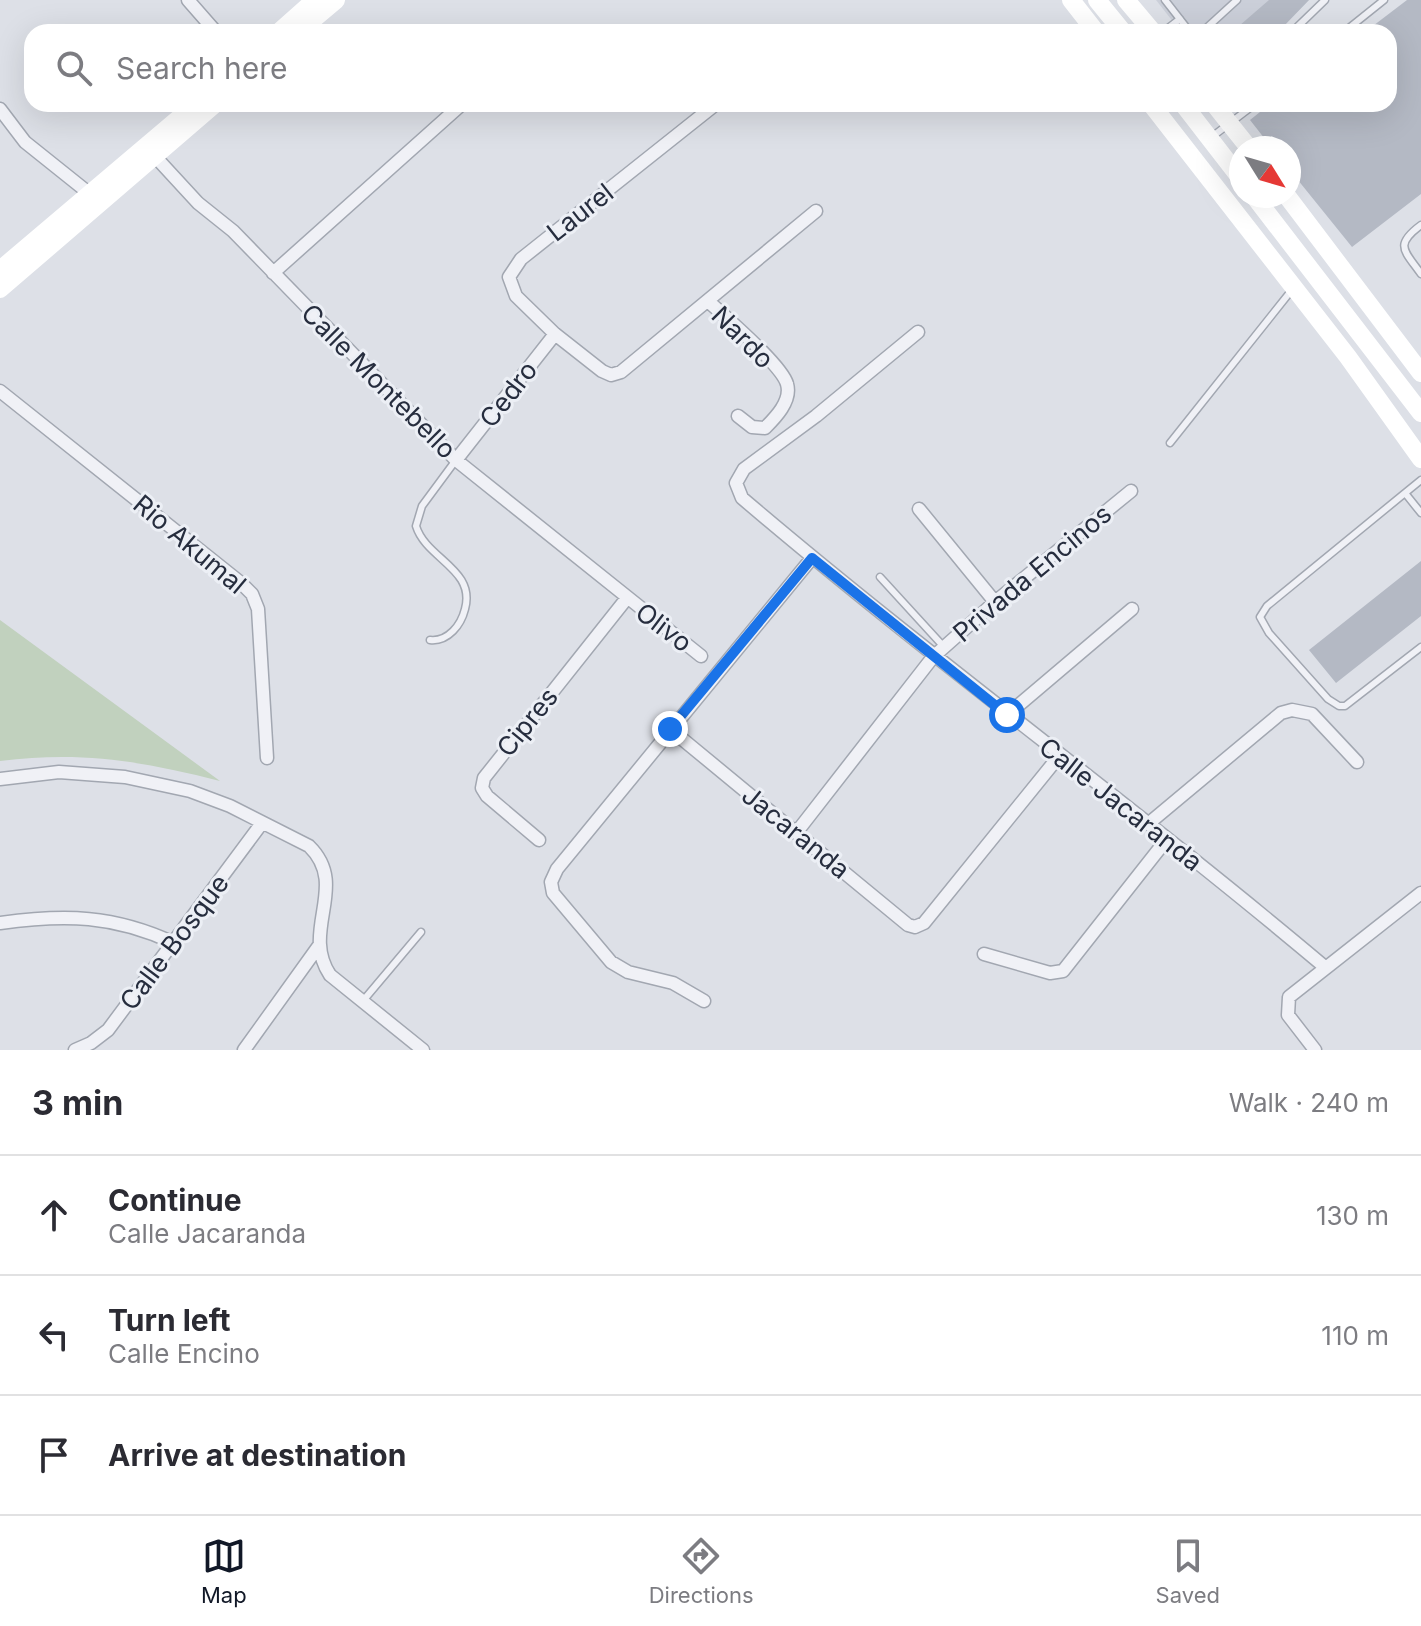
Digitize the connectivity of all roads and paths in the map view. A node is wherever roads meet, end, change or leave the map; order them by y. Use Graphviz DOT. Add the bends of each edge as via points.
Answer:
graph roads {
  1 [pos="188,0"];
  2 [pos="315,0"];
  3 [pos="336,0"];
  4 [pos="1126,0"];
  5 [pos="1165,0"];
  6 [pos="1237,0"];
  7 [pos="1325,0"];
  8 [pos="1384,0"];
  9 [pos="1071,1"];
  10 [pos="1103,4"];
  11 [pos="1180,19"];
  12 [pos="209,24"];
  13 [pos="288,24"];
  14 [pos="308,24"];
  15 [pos="1090,24"];
  16 [pos="1117,24"];
  17 [pos="1146,24"];
  18 [pos="1173,24"];
  19 [pos="1184,24"];
  20 [pos="1211,24"];
  21 [pos="1300,24"];
  22 [pos="1354,24"];
  23 [pos="0,109"];
  24 [pos="188,112"];
  25 [pos="204,112"];
  26 [pos="453,112"];
  27 [pos="706,112"];
  28 [pos="1157,112"];
  29 [pos="1189,112"];
  30 [pos="1208,112"];
  31 [pos="1221,112"];
  32 [pos="1245,112"];
  33 [pos="1197,122"];
  34 [pos="1230,124"];
  35 [pos="1240,136"];
  36 [pos="1210,138"];
  37 [pos="150,152"];
  38 [pos="1229,163"];
  39 [pos="96,198"];
  40 [pos="1263,208"];
  41 [pos="1296,208"];
  42 [pos="816,211"];
  43 [pos="1421,225"];
  44 [pos="1336,259"];
  45 [pos="0,270"];
  46 [pos="273,273"];
  47 [pos="1421,274"];
  48 [pos="1294,288"];
  49 [pos="0,289"];
  50 [pos="708,301"];
  51 [pos="918,332"];
  52 [pos="555,334"];
  53 [pos="1362,337"];
  54 [pos="1421,373"];
  55 [pos="0,391"];
  56 [pos="1421,413"];
  57 [pos="738,416"];
  58 [pos="1170,443"];
  59 [pos="1421,459"];
  60 [pos="456,460"];
  61 [pos="1421,480"];
  62 [pos="1131,491"];
  63 [pos="1405,493"];
  64 [pos="919,509"];
  65 [pos="1421,513"];
  66 [pos="812,558"];
  67 [pos="880,577"];
  68 [pos="627,598"];
  69 [pos="995,602"];
  70 [pos="1132,609"];
  71 [pos="430,640"];
  72 [pos="944,647"];
  73 [pos="1421,647"];
  74 [pos="701,656"];
  75 [pos="933,657"];
  76 [pos="1007,715"];
  77 [pos="670,729"];
  78 [pos="1060,755"];
  79 [pos="267,758"];
  80 [pos="1357,762"];
  81 [pos="0,779"];
  82 [pos="262,823"];
  83 [pos="1148,824"];
  84 [pos="796,833"];
  85 [pos="1167,839"];
  86 [pos="539,840"];
  87 [pos="1421,893"];
  88 [pos="0,923"];
  89 [pos="421,932"];
  90 [pos="174,943"];
  91 [pos="318,947"];
  92 [pos="984,954"];
  93 [pos="1326,968"];
  94 [pos="704,1001"];
  95 [pos="362,1002"];
  96 [pos="75,1050"];
  97 [pos="244,1050"];
  98 [pos="423,1050"];
  99 [pos="1315,1050"];
  1 -- 12 [label="street"];
  2 -- 13 [label="main road"];
  3 -- 14 [label="main road"];
  4 -- 17 [label="main road"];
  5 -- 11 [label="lane"];
  6 -- 20 [label="lane"];
  7 -- 21 [label="lane"];
  8 -- 22 [label="lane"];
  9 -- 15 [label="main road"];
  10 -- 16 [label="main road"];
  11 -- 18 [label="lane"];
  11 -- 19 [label="lane"];
  23 -- 39 [label="street" via="25,142"];
  24 -- 37 [label="main road"];
  25 -- 37 [label="main road"];
  26 -- 46 [label="street"];
  27 -- 52 [label="street, Laurel" via="511,271 516,296"];
  28 -- 48 [label="main road"];
  29 -- 33 [label="main road"];
  30 -- 33 [label="lane"];
  31 -- 34 [label="main road"];
  32 -- 34 [label="lane"];
  33 -- 36 [label="main road"];
  34 -- 35 [label="main road"];
  34 -- 36 [label="lane"];
  36 -- 38 [label="main road"];
  37 -- 39 [label="main road"];
  37 -- 46 [label="street, Calle Montebello"];
  39 -- 45 [label="main road"];
  39 -- 49 [label="main road"];
  40 -- 53 [label="main road"];
  41 -- 44 [label="main road"];
  42 -- 50 [label="street, Nardo"];
  43 -- 47 [label="lane" via="1403,243"];
  44 -- 53 [label="main road"];
  44 -- 54 [label="main road"];
  46 -- 60 [label="street, Calle Montebello"];
  48 -- 58 [label="lane"];
  48 -- 59 [label="main road"];
  50 -- 52 [label="street, Nardo" via="611,375"];
  50 -- 57 [label="street, Nardo" via="787,384 786,399 765,428 752,427"];
  51 -- 66 [label="street, Calle Jacaranda" via="738,477 742,498"];
  52 -- 60 [label="street, Cedro"];
  53 -- 56 [label="main road"];
  55 -- 79 [label="street, Rio Akumal" via="252,594 258,609"];
  60 -- 68 [label="street, Calle Montebello"];
  60 -- 71 [label="lane, Cedro" via="422,506 416,526 424,544 460,577 467,600 454,631"];
  61 -- 63 [label="lane"];
  62 -- 69 [label="street, Privada Encinos"];
  63 -- 65 [label="lane"];
  63 -- 73 [label="lane" via="1260,617 1339,706"];
  64 -- 69 [label="street"];
  66 -- 75 [label="street, Calle Jacaranda"];
  66 -- 77 [label="street"];
  67 -- 72 [label="lane"];
  68 -- 74 [label="street, Olivo"];
  68 -- 86 [label="street, Cipres" via="484,778 487,796"];
  69 -- 72 [label="street, Privada Encinos"];
  70 -- 76 [label="street"];
  72 -- 75 [label="street, Privada Encinos"];
  75 -- 76 [label="street, Calle Jacaranda"];
  75 -- 84 [label="street, Privada Encinos"];
  76 -- 78 [label="street, Calle Jacaranda"];
  77 -- 84 [label="street, Jacaranda"];
  77 -- 94 [label="street" via="551,882 562,906 611,962 628,972 673,983"];
  78 -- 83 [label="street, Calle Jacaranda"];
  78 -- 84 [label="street, Jacaranda" via="924,923 915,927"];
  80 -- 83 [label="street" via="1312,714 1281,713"];
  81 -- 82 [label="street" via="59,772 125,777 190,791"];
  82 -- 90 [label="street, Calle Bosque"];
  82 -- 91 [label="street" via="309,846 326,868"];
  83 -- 85 [label="street, Calle Jacaranda"];
  85 -- 92 [label="street" via="1063,971 1050,973"];
  85 -- 93 [label="street, Calle Jacaranda"];
  87 -- 93 [label="street"];
  88 -- 90 [label="street" via="79,916 146,930"];
  89 -- 95 [label="lane"];
  90 -- 96 [label="street, Calle Bosque" via="108,1030"];
  91 -- 95 [label="street" via="330,975"];
  91 -- 97 [label="street"];
  93 -- 99 [label="street" via="1287,1003 1291,1021"];
  95 -- 98 [label="street"];
}
